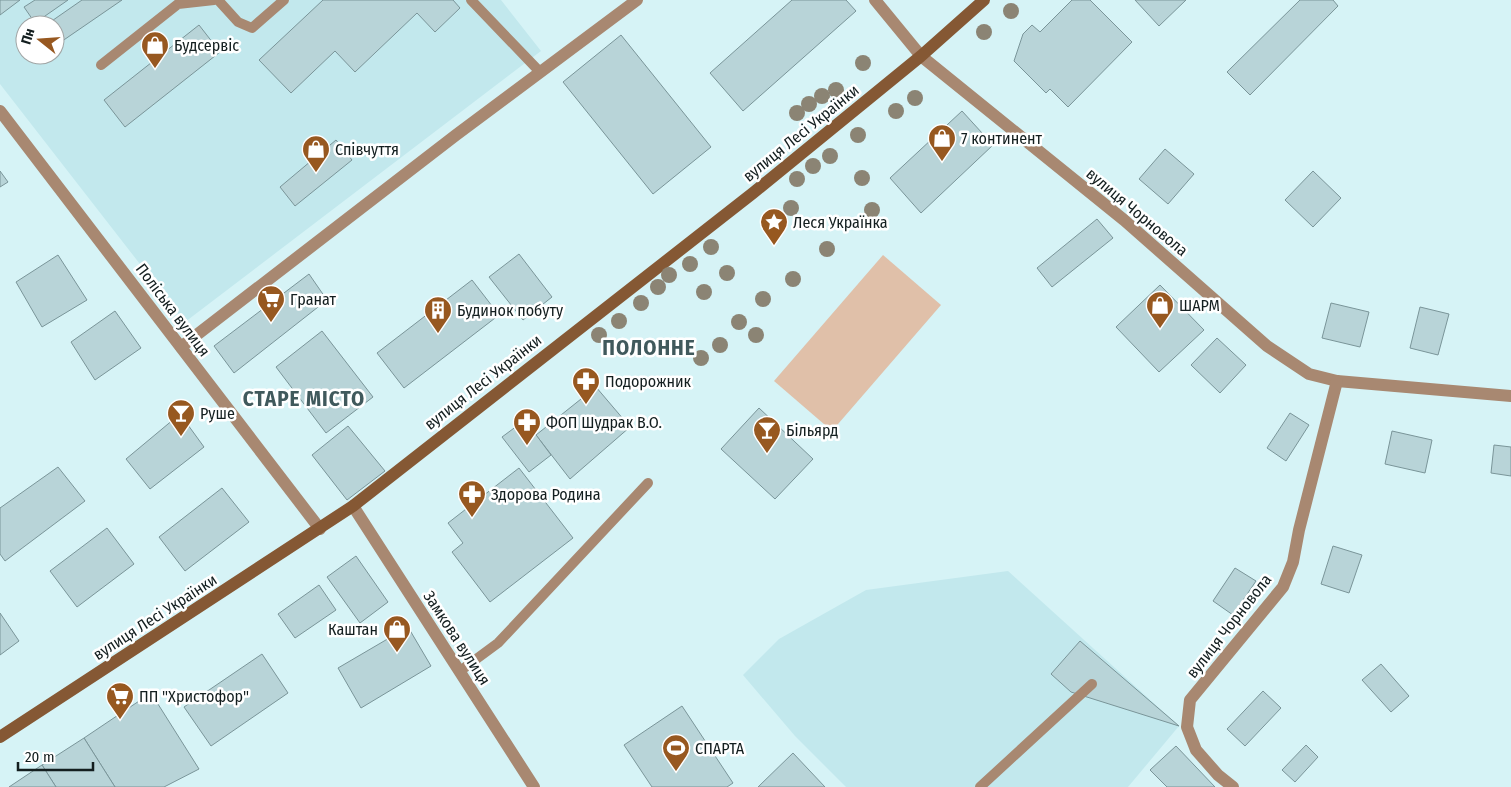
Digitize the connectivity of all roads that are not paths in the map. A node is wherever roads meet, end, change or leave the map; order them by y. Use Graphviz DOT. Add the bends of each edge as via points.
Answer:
graph roads {
  1 [pos="216,0"];
  2 [pos="284,0"];
  3 [pos="470,0"];
  4 [pos="637,0"];
  5 [pos="875,0"];
  6 [pos="984,0"];
  7 [pos="922,56"];
  8 [pos="102,65"];
  9 [pos="540,72"];
  10 [pos="0,111"];
  11 [pos="181,347"];
  12 [pos="1336,381"];
  13 [pos="1511,396"];
  14 [pos="648,483"];
  15 [pos="353,506"];
  16 [pos="320,529"];
  17 [pos="460,672"];
  18 [pos="1092,684"];
  19 [pos="0,737"];
  20 [pos="534,787"];
  21 [pos="980,787"];
  22 [pos="1233,787"];
  1 -- 2 [label="lane" via="238,22 252,28"];
  1 -- 8 [label="lane" via="178,4"];
  3 -- 9 [label="lane"];
  4 -- 9 [label="street"];
  5 -- 7 [label="street, вулиця Чорновола"];
  6 -- 7 [label="main road, вулиця Лесі Українки"];
  7 -- 12 [label="street, вулиця Чорновола" via="1124,220 1267,346 1309,374"];
  7 -- 15 [label="main road, вулиця Лесі Українки" via="753,193"];
  9 -- 11 [label="street"];
  10 -- 11 [label="street, Поліська вулиця"];
  11 -- 16 [label="street, Поліська вулиця"];
  12 -- 13 [label="street, вулиця Чорновола"];
  12 -- 22 [label="street, вулиця Чорновола" via="1293,562 1283,587 1190,700 1187,727 1196,750"];
  14 -- 17 [label="lane" via="498,644"];
  15 -- 16 [label="main road, вулиця Лесі Українки"];
  15 -- 17 [label="street, Замкова вулиця"];
  16 -- 19 [label="main road, вулиця Лесі Українки"];
  17 -- 20 [label="street, Замкова вулиця"];
  18 -- 21 [label="lane"];
}
